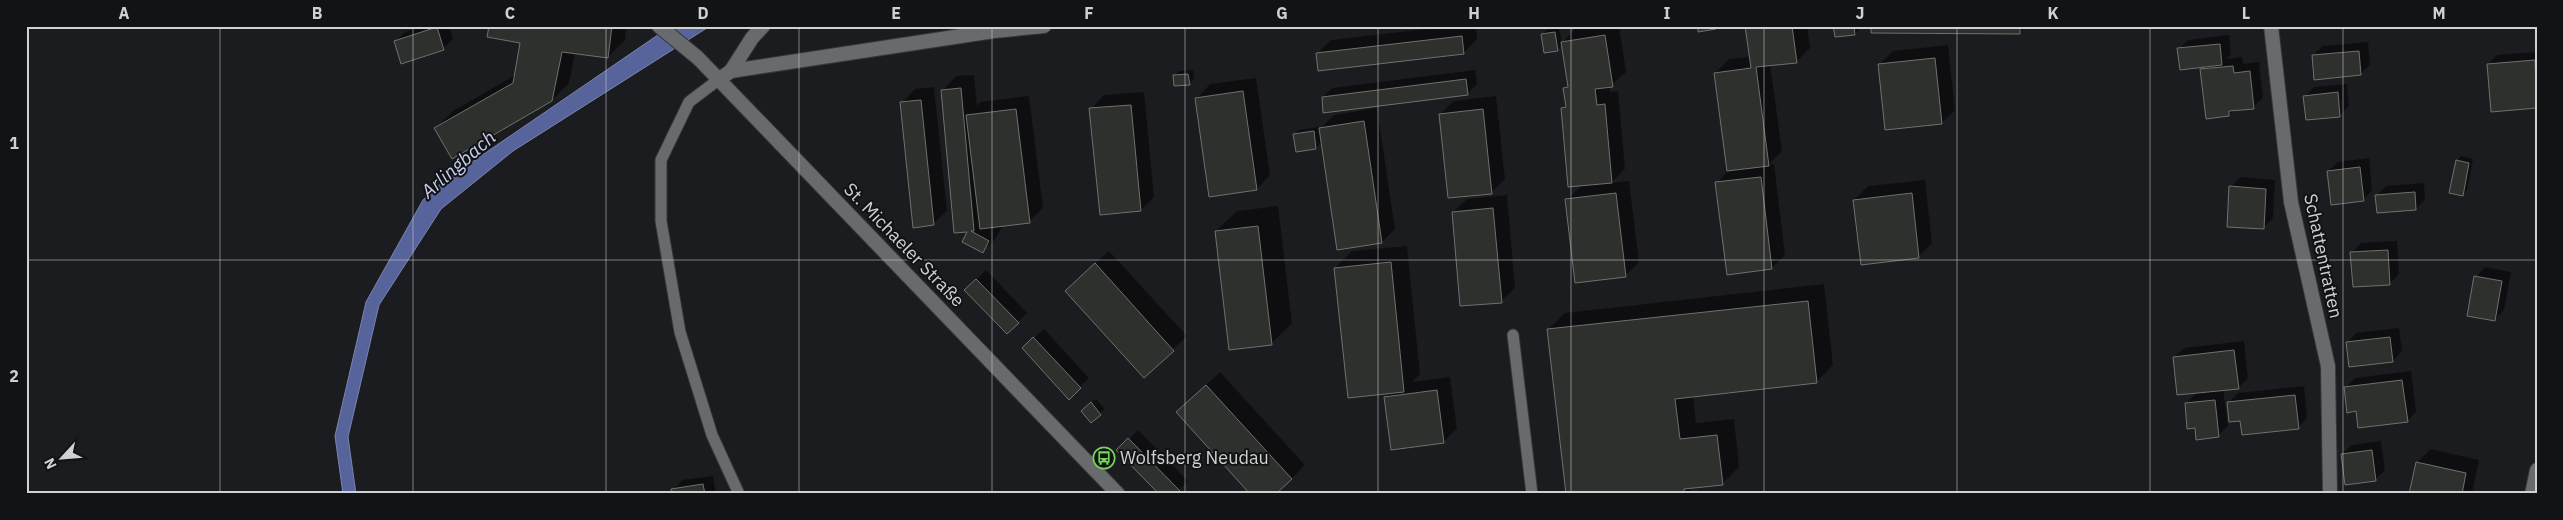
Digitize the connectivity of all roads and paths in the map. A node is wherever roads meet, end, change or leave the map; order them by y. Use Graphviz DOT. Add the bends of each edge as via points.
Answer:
graph roads {
  1 [pos="659,26"];
  2 [pos="763,26"];
  3 [pos="1044,26"];
  4 [pos="2271,26"];
  5 [pos="731,71"];
  6 [pos="718,80"];
  7 [pos="1513,334"];
  8 [pos="2537,470"];
  9 [pos="739,494"];
  10 [pos="1118,494"];
  11 [pos="1532,494"];
  12 [pos="2330,494"];
  13 [pos="2532,494"];
  1 -- 6 [label="street, St. Michaeler Straße" via="698,58"];
  2 -- 5 [label="street"];
  3 -- 5 [label="street"];
  4 -- 12 [label="street, Schattentratten" via="2291,202 2328,366"];
  5 -- 6 [label="street"];
  6 -- 9 [label="lane" via="688,102 661,160 661,221 680,332 712,435"];
  6 -- 10 [label="street, St. Michaeler Straße"];
  7 -- 11 [label="lane"];
  8 -- 13 [label="street"];
}
